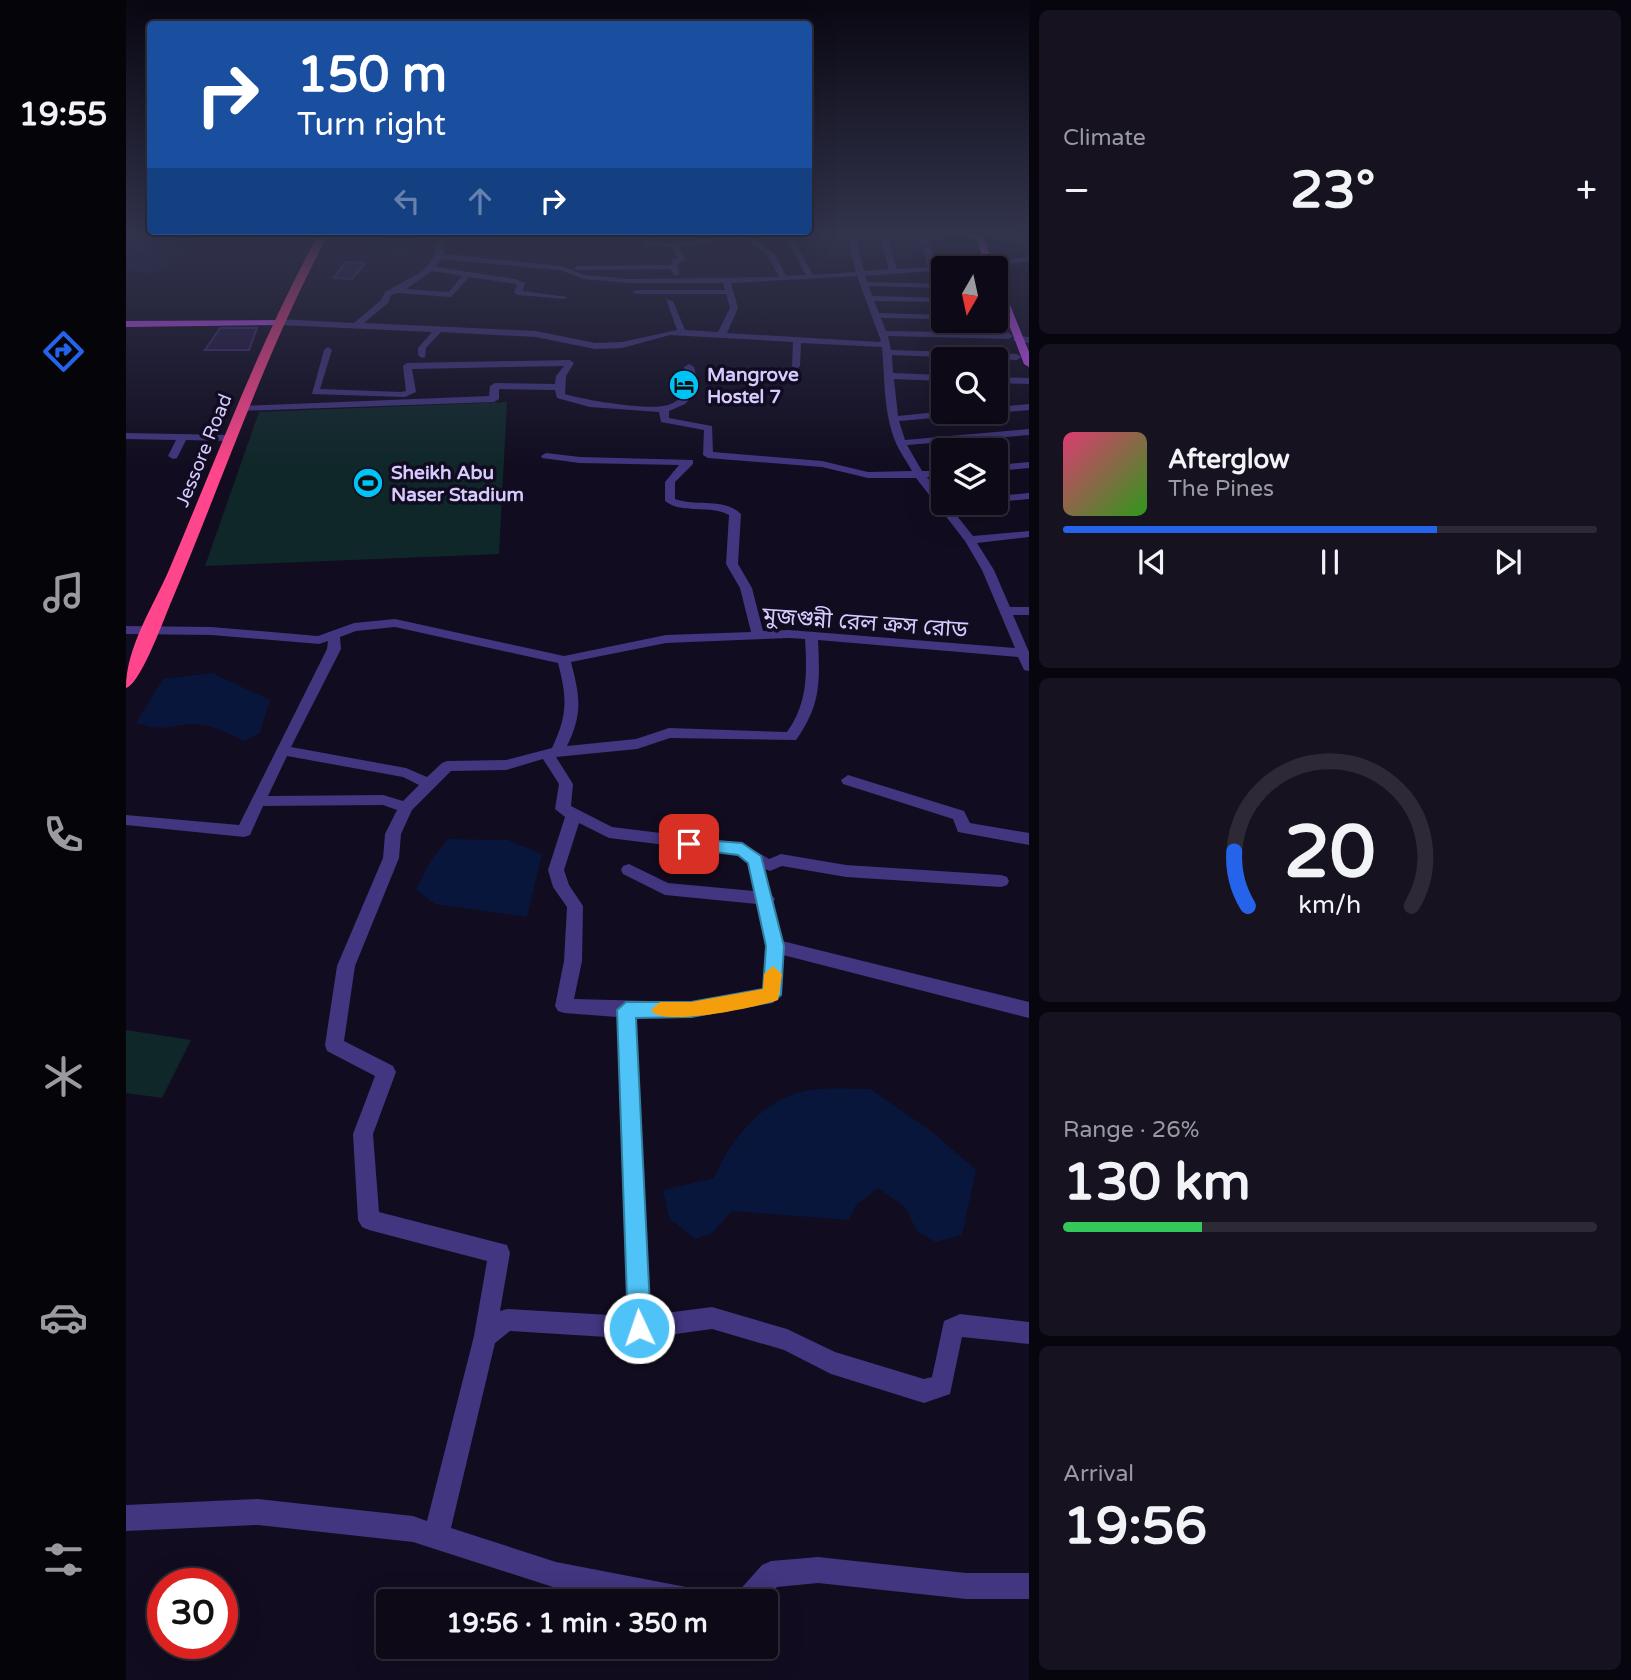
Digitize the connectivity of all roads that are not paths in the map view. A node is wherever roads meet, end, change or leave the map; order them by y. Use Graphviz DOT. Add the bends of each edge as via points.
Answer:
graph roads {
  1 [pos="283,313"];
  2 [pos="370,313"];
  3 [pos="674,313"];
  4 [pos="731,313"];
  5 [pos="876,315"];
  6 [pos="931,317"];
  7 [pos="1008,320"];
  8 [pos="279,322"];
  9 [pos="126,324"];
  10 [pos="358,324"];
  11 [pos="438,330"];
  12 [pos="1008,330"];
  13 [pos="679,333"];
  14 [pos="721,336"];
  15 [pos="1013,337"];
  16 [pos="1029,340"];
  17 [pos="797,341"];
  18 [pos="885,342"];
  19 [pos="328,350"];
  20 [pos="587,353"];
  21 [pos="422,355"];
  22 [pos="1017,357"];
  23 [pos="570,363"];
  24 [pos="1029,364"];
  25 [pos="796,366"];
  26 [pos="689,368"];
  27 [pos="887,376"];
  28 [pos="931,378"];
  29 [pos="1008,380"];
  30 [pos="1029,380"];
  31 [pos="559,387"];
  32 [pos="1029,407"];
  33 [pos="240,409"];
  34 [pos="1008,409"];
  35 [pos="664,410"];
  36 [pos="931,416"];
  37 [pos="893,419"];
  38 [pos="1029,432"];
  39 [pos="126,436"];
  40 [pos="183,437"];
  41 [pos="229,438"];
  42 [pos="901,443"];
  43 [pos="708,455"];
  44 [pos="173,456"];
  45 [pos="546,456"];
  46 [pos="685,464"];
  47 [pos="1029,465"];
  48 [pos="1008,467"];
  49 [pos="931,475"];
  50 [pos="920,476"];
  51 [pos="931,490"];
  52 [pos="1029,496"];
  53 [pos="1008,498"];
  54 [pos="950,515"];
  55 [pos="1029,534"];
  56 [pos="970,540"];
  57 [pos="1005,611"];
  58 [pos="1029,611"];
  59 [pos="126,630"];
  60 [pos="152,630"];
  61 [pos="758,635"];
  62 [pos="811,636"];
  63 [pos="334,637"];
  64 [pos="1023,653"];
  65 [pos="564,660"];
  66 [pos="1029,667"];
  67 [pos="126,682"];
  68 [pos="282,750"];
  69 [pos="552,752"];
  70 [pos="848,780"];
  71 [pos="428,783"];
  72 [pos="261,801"];
  73 [pos="407,807"];
  74 [pos="574,814"];
  75 [pos="126,820"];
  76 [pos="1029,839"];
  77 [pos="755,860"];
  78 [pos="629,870"];
  79 [pos="1001,881"];
  80 [pos="766,899"];
  81 [pos="775,946"];
  82 [pos="626,1010"];
  83 [pos="1029,1010"];
  84 [pos="639,1328"];
  85 [pos="1029,1333"];
  86 [pos="485,1336"];
  87 [pos="126,1518"];
  88 [pos="436,1536"];
  89 [pos="1029,1586"];
  90 [pos="629,1589"];
  91 [pos="758,1589"];
  1 -- 8 [label="highway, Jessore Road"];
  2 -- 10 [label="street"];
  3 -- 13 [label="street"];
  4 -- 14 [label="street"];
  5 -- 6 [label="street"];
  5 -- 18 [label="street"];
  7 -- 15 [label="main road"];
  8 -- 9 [label="main road"];
  8 -- 10 [label="street"];
  8 -- 33 [label="highway, Jessore Road"];
  10 -- 11 [label="street"];
  11 -- 20 [label="street" via="544,335"];
  11 -- 21 [label="street" via="422,348"];
  12 -- 15 [label="main road"];
  13 -- 14 [label="street"];
  13 -- 20 [label="street"];
  14 -- 17 [label="street"];
  15 -- 16 [label="street"];
  15 -- 18 [label="street"];
  15 -- 22 [label="main road"];
  15 -- 24 [label="main road"];
  17 -- 18 [label="street"];
  17 -- 25 [label="street"];
  18 -- 22 [label="street"];
  18 -- 27 [label="street"];
  19 -- 23 [label="street" via="315,392 402,395 411,392 407,366"];
  20 -- 23 [label="street"];
  22 -- 30 [label="main road"];
  23 -- 31 [label="street"];
  26 -- 35 [label="street" via="694,388 690,395"];
  27 -- 28 [label="street"];
  27 -- 37 [label="street"];
  29 -- 30 [label="street"];
  31 -- 33 [label="street" via="495,386 494,400"];
  31 -- 35 [label="street" via="560,396 590,404"];
  32 -- 34 [label="street"];
  33 -- 41 [label="highway, Jessore Road"];
  35 -- 43 [label="street" via="664,420 709,428"];
  36 -- 37 [label="street"];
  37 -- 42 [label="street"];
  38 -- 42 [label="street"];
  39 -- 40 [label="street"];
  40 -- 41 [label="street"];
  40 -- 44 [label="street"];
  41 -- 60 [label="highway, Jessore Road"];
  42 -- 50 [label="street"];
  43 -- 46 [label="street"];
  43 -- 50 [label="street" via="822,464 868,475"];
  45 -- 46 [label="street"];
  46 -- 61 [label="street" via="670,482 670,501 735,514 732,564 746,588"];
  47 -- 48 [label="street"];
  49 -- 50 [label="street"];
  50 -- 51 [label="street"];
  52 -- 53 [label="street"];
  54 -- 56 [label="street"];
  55 -- 56 [label="street"];
  56 -- 57 [label="street"];
  57 -- 58 [label="street"];
  57 -- 64 [label="street"];
  59 -- 60 [label="street, মুজগুন্নী রেল ক্রস রোড"];
  60 -- 63 [label="street, মুজগুন্নী রেল ক্রস রোড" via="319,640"];
  60 -- 67 [label="highway, Jessore Road"];
  61 -- 62 [label="street, মুজগুন্নী রেল ক্রস রোড"];
  61 -- 65 [label="street, মুজগুন্নী রেল ক্রস রোড" via="666,639"];
  62 -- 64 [label="street, মুজগুন্নী রেল ক্রস রোড"];
  62 -- 69 [label="street" via="814,691 806,719 791,737 669,733 637,744"];
  63 -- 65 [label="street, মুজগুন্নী রেল ক্রস রোড" via="354,627 395,623"];
  63 -- 68 [label="street" via="334,649"];
  64 -- 66 [label="street"];
  65 -- 69 [label="street" via="575,702 572,722"];
  68 -- 71 [label="street" via="406,773"];
  68 -- 72 [label="street"];
  69 -- 71 [label="street" via="506,765 447,766"];
  69 -- 74 [label="street" via="566,784 563,809"];
  70 -- 76 [label="street" via="959,815 964,828"];
  71 -- 73 [label="street"];
  72 -- 73 [label="street" via="383,800"];
  72 -- 75 [label="street" via="244,831"];
  73 -- 86 [label="street" via="346,966 334,1045 386,1072 363,1134 369,1220 499,1253"];
  74 -- 77 [label="street" via="609,832 742,849"];
  74 -- 82 [label="street" via="556,870 561,887 575,906 573,961 564,1006"];
  77 -- 79 [label="street" via="770,865 781,860 892,875"];
  77 -- 80 [label="street"];
  78 -- 80 [label="street" via="666,889"];
  80 -- 81 [label="street"];
  81 -- 82 [label="street" via="772,995 691,1010"];
  81 -- 83 [label="street"];
  82 -- 84 [label="street"];
  84 -- 85 [label="street" via="712,1318 924,1391 942,1386 951,1329 960,1325"];
  84 -- 86 [label="street" via="507,1320"];
  86 -- 88 [label="street"];
  87 -- 88 [label="street" via="258,1512 413,1529"];
  88 -- 90 [label="street" via="556,1575"];
  89 -- 91 [label="street" via="965,1586 818,1570 771,1574"];
}
